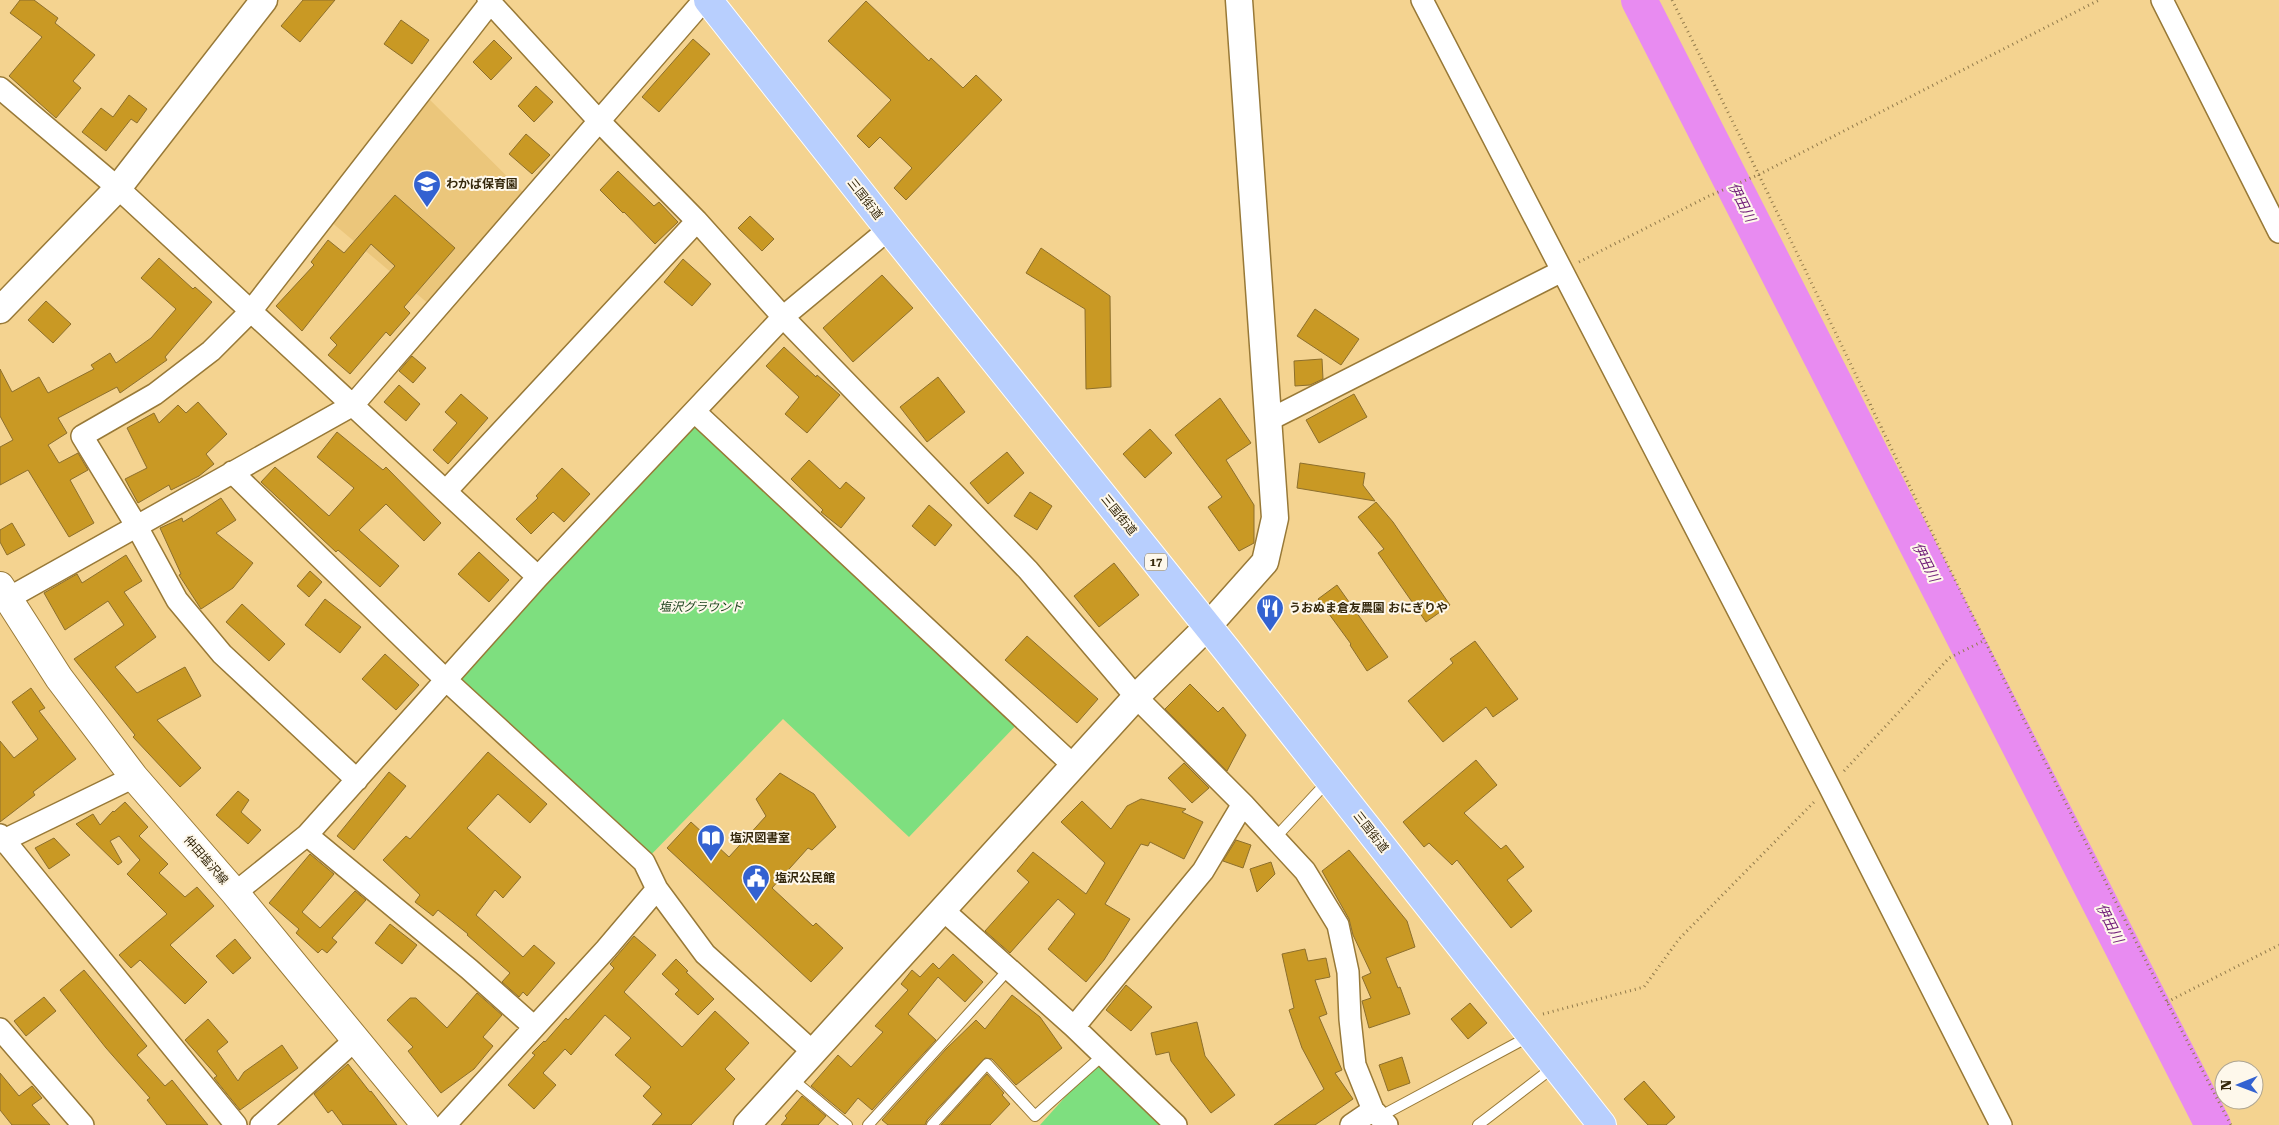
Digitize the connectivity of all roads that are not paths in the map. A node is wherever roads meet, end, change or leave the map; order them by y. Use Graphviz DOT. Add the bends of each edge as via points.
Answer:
graph roads {
  1 [pos="264,0"];
  2 [pos="704,0"];
  3 [pos="708,0"];
  4 [pos="1239,0"];
  5 [pos="1422,0"];
  6 [pos="2162,0"];
  7 [pos="489,2"];
  8 [pos="0,88"];
  9 [pos="599,121"];
  10 [pos="118,188"];
  11 [pos="697,221"];
  12 [pos="889,229"];
  13 [pos="2279,232"];
  14 [pos="1562,271"];
  15 [pos="0,310"];
  16 [pos="251,311"];
  17 [pos="783,317"];
  18 [pos="353,405"];
  19 [pos="695,412"];
  20 [pos="1269,420"];
  21 [pos="232,472"];
  22 [pos="446,491"];
  23 [pos="136,526"];
  24 [pos="538,577"];
  25 [pos="4,593"];
  26 [pos="1208,626"];
  27 [pos="446,680"];
  28 [pos="1136,697"];
  29 [pos="1074,767"];
  30 [pos="134,777"];
  31 [pos="357,780"];
  32 [pos="1329,780"];
  33 [pos="1243,804"];
  34 [pos="307,835"];
  35 [pos="1275,838"];
  36 [pos="1,839"];
  37 [pos="656,889"];
  38 [pos="235,893"];
  39 [pos="943,910"];
  40 [pos="1009,969"];
  41 [pos="533,1026"];
  42 [pos="1074,1027"];
  43 [pos="1525,1028"];
  44 [pos="0,1029"];
  45 [pos="356,1039"];
  46 [pos="813,1052"];
  47 [pos="1102,1056"];
  48 [pos="1556,1065"];
  49 [pos="790,1077"];
  50 [pos="1380,1117"];
  51 [pos="83,1125"];
  52 [pos="236,1125"];
  53 [pos="261,1125"];
  54 [pos="426,1125"];
  55 [pos="445,1125"];
  56 [pos="747,1125"];
  57 [pos="847,1125"];
  58 [pos="868,1125"];
  59 [pos="932,1125"];
  60 [pos="1176,1125"];
  61 [pos="1351,1125"];
  62 [pos="1478,1125"];
  63 [pos="1602,1125"];
  64 [pos="2001,1125"];
  1 -- 10 [label="street"];
  2 -- 9 [label="street"];
  3 -- 12 [label="highway, 三国街道 / 17"];
  4 -- 20 [label="street"];
  5 -- 14 [label="street"];
  6 -- 13 [label="street"];
  7 -- 9 [label="street"];
  7 -- 16 [label="street"];
  8 -- 10 [label="street"];
  9 -- 11 [label="street"];
  9 -- 18 [label="street"];
  10 -- 15 [label="street"];
  10 -- 16 [label="street"];
  11 -- 17 [label="street"];
  11 -- 22 [label="street"];
  12 -- 17 [label="street"];
  12 -- 26 [label="highway, 三国街道 / 17"];
  14 -- 20 [label="street"];
  14 -- 64 [label="street" via="1830,786"];
  16 -- 18 [label="street"];
  16 -- 23 [label="street" via="211,351 155,394 82,436"];
  17 -- 19 [label="street"];
  17 -- 28 [label="street" via="1028,570"];
  18 -- 21 [label="street"];
  18 -- 22 [label="street"];
  19 -- 24 [label="street"];
  19 -- 29 [label="street"];
  20 -- 26 [label="street" via="1275,518 1264,562"];
  21 -- 23 [label="street"];
  21 -- 27 [label="street"];
  22 -- 24 [label="street"];
  23 -- 25 [label="street"];
  23 -- 31 [label="street" via="177,600 222,654"];
  24 -- 27 [label="street"];
  25 -- 30 [label="main road, 仲田塩沢線" via="59,678"];
  26 -- 28 [label="street"];
  26 -- 32 [label="highway, 三国街道 / 17"];
  27 -- 31 [label="street"];
  27 -- 37 [label="street" via="644,862"];
  28 -- 29 [label="street"];
  28 -- 33 [label="street"];
  29 -- 39 [label="street"];
  30 -- 36 [label="street"];
  30 -- 38 [label="main road, 仲田塩沢線"];
  31 -- 34 [label="street"];
  32 -- 35 [label="lane"];
  32 -- 43 [label="highway, 三国街道 / 17"];
  33 -- 35 [label="street"];
  33 -- 42 [label="street" via="1203,871"];
  34 -- 38 [label="street"];
  34 -- 41 [label="street"];
  35 -- 50 [label="street" via="1305,871 1338,925 1348,972 1355,1065"];
  36 -- 52 [label="street"];
  37 -- 41 [label="street" via="606,949"];
  37 -- 46 [label="street" via="705,954"];
  38 -- 45 [label="main road, 仲田塩沢線"];
  39 -- 40 [label="street"];
  39 -- 46 [label="street"];
  40 -- 42 [label="street"];
  40 -- 58 [label="lane"];
  41 -- 55 [label="street"];
  42 -- 47 [label="street"];
  43 -- 48 [label="highway, 三国街道 / 17"];
  43 -- 50 [label="lane"];
  44 -- 51 [label="street"];
  45 -- 53 [label="street"];
  45 -- 54 [label="main road, 仲田塩沢線"];
  46 -- 49 [label="street"];
  47 -- 59 [label="lane" via="1035,1116 987,1064"];
  47 -- 60 [label="street"];
  48 -- 62 [label="lane"];
  48 -- 63 [label="highway, 三国街道 / 17"];
  49 -- 56 [label="street"];
  49 -- 57 [label="lane"];
  50 -- 61 [label="street"];
}
